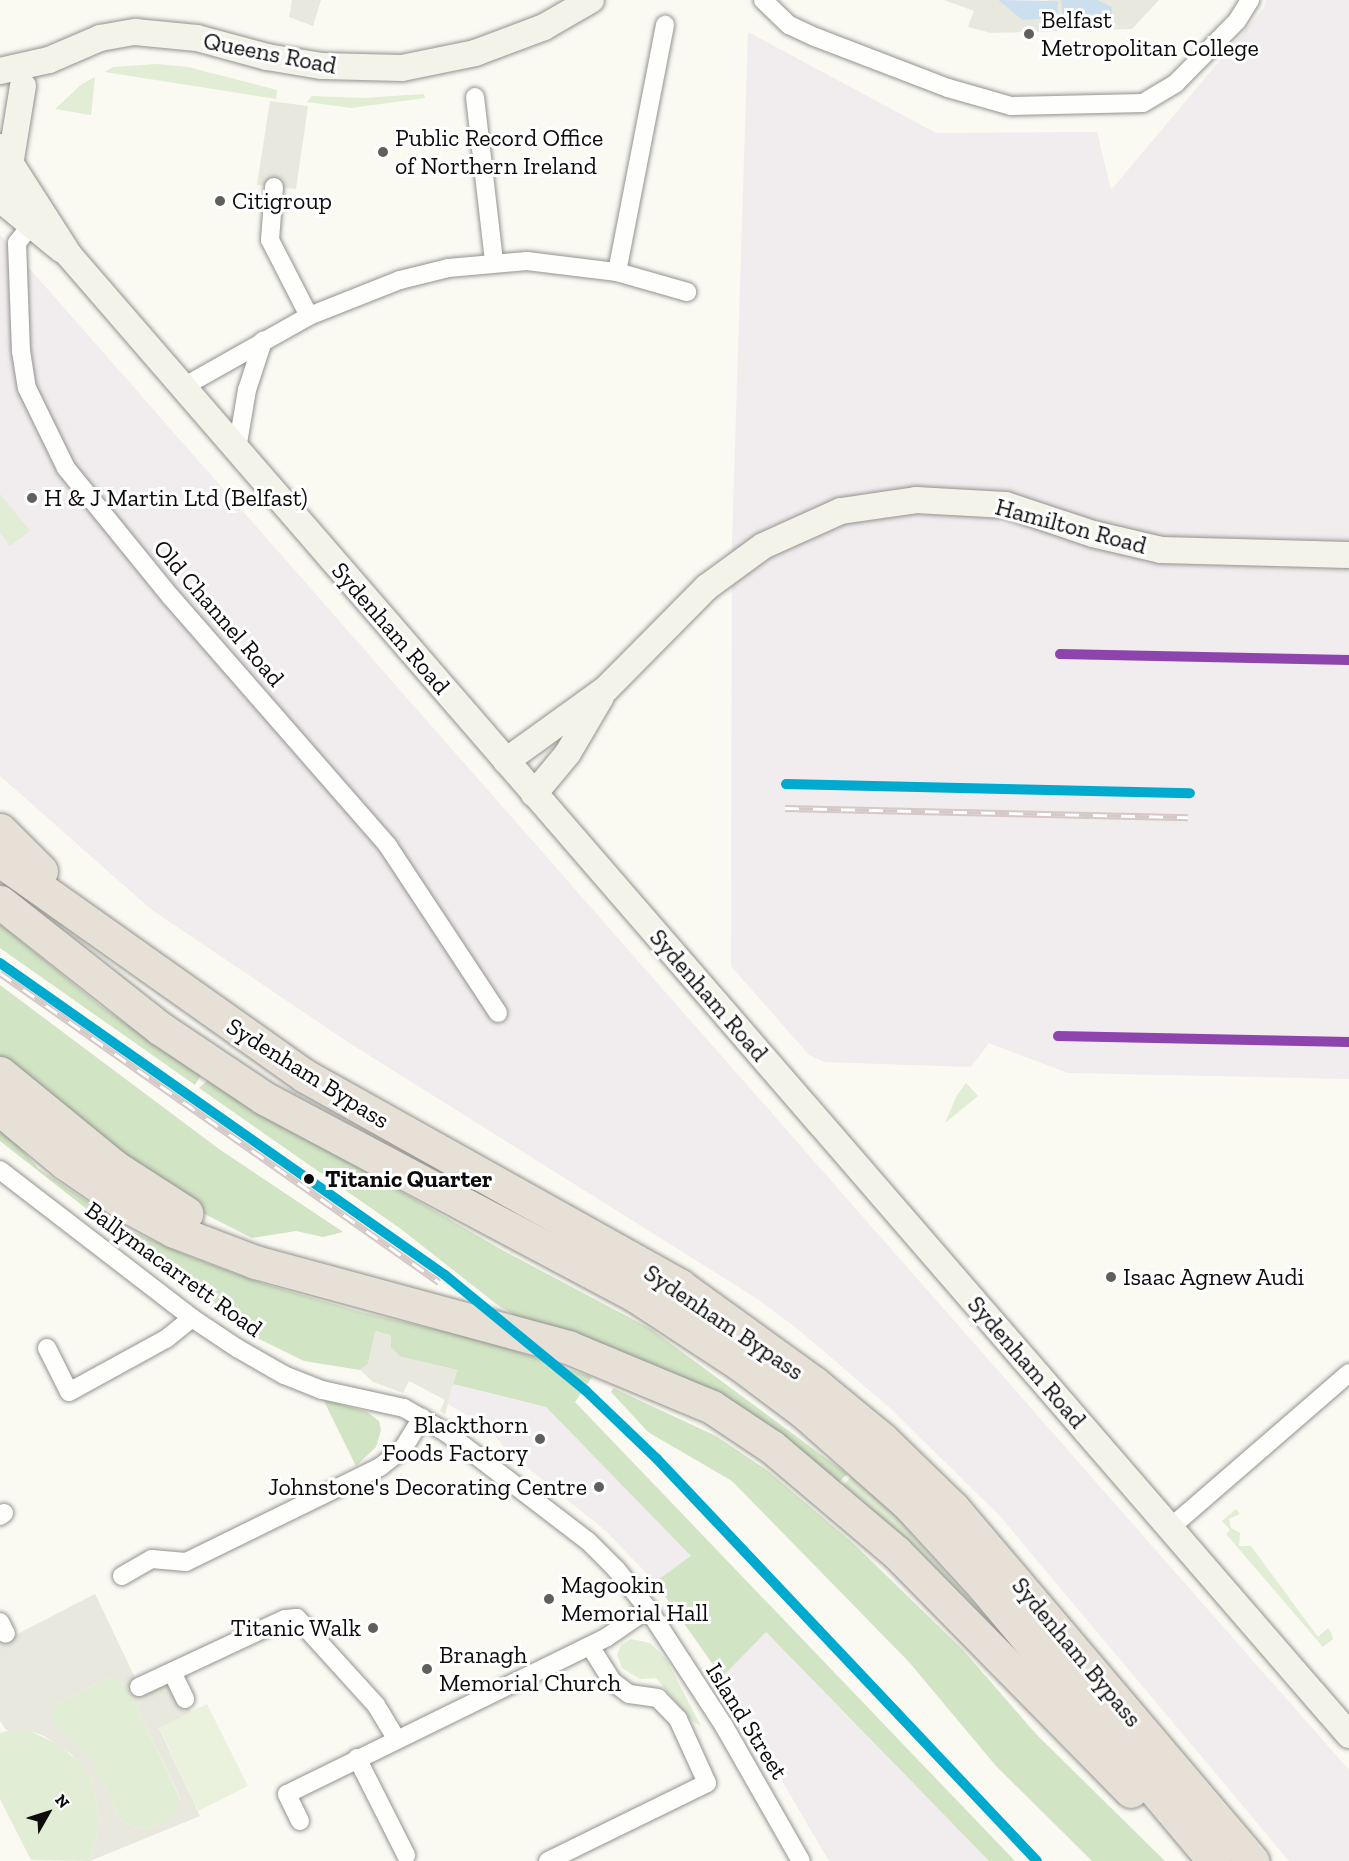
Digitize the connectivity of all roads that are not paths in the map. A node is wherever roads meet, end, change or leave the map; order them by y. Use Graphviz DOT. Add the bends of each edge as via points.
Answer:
graph roads {
  1 [pos="591,0"];
  2 [pos="763,0"];
  3 [pos="1250,0"];
  4 [pos="665,25"];
  5 [pos="49,60"];
  6 [pos="0,71"];
  7 [pos="23,86"];
  8 [pos="474,97"];
  9 [pos="0,102"];
  10 [pos="4,161"];
  11 [pos="274,187"];
  12 [pos="0,199"];
  13 [pos="37,224"];
  14 [pos="494,262"];
  15 [pos="617,272"];
  16 [pos="687,292"];
  17 [pos="309,316"];
  18 [pos="263,341"];
  19 [pos="183,387"];
  20 [pos="237,449"];
  21 [pos="1349,555"];
  22 [pos="606,689"];
  23 [pos="506,761"];
  24 [pos="534,794"];
  25 [pos="0,830"];
  26 [pos="0,860"];
  27 [pos="0,902"];
  28 [pos="84,918"];
  29 [pos="498,1013"];
  30 [pos="0,1073"];
  31 [pos="0,1109"];
  32 [pos="0,1170"];
  33 [pos="317,1277"];
  34 [pos="192,1318"];
  35 [pos="47,1348"];
  36 [pos="1349,1373"];
  37 [pos="422,1418"];
  38 [pos="1170,1528"];
  39 [pos="122,1576"];
  40 [pos="648,1609"];
  41 [pos="590,1646"];
  42 [pos="172,1672"];
  43 [pos="139,1687"];
  44 [pos="185,1699"];
  45 [pos="1349,1735"];
  46 [pos="396,1738"];
  47 [pos="357,1758"];
  48 [pos="300,1821"];
  49 [pos="1182,1821"];
  50 [pos="406,1855"];
  51 [pos="548,1861"];
  52 [pos="801,1861"];
  53 [pos="1214,1861"];
  54 [pos="1252,1861"];
  1 -- 5 [label="street, Queens Road" via="544,27 475,53 402,68 322,66 267,57 197,38 144,32 100,38"];
  2 -- 3 [label="street" via="789,25 815,37 948,88 1011,106 1143,103 1176,82 1237,21"];
  4 -- 15 [label="street"];
  5 -- 6 [label="street, Queens Road"];
  5 -- 7 [label="street, Queens Road"];
  7 -- 9 [label="street, Queens Road"];
  7 -- 10 [label="street"];
  8 -- 14 [label="street"];
  10 -- 13 [label="street, Sydenham Road"];
  11 -- 17 [label="street" via="270,240"];
  12 -- 13 [label="street, Sydenham Road"];
  13 -- 19 [label="street, Sydenham Road" via="69,255"];
  13 -- 29 [label="street, Old Channel Road" via="17,243 21,351 31,397 66,468 171,597 388,846"];
  14 -- 15 [label="street" via="527,261"];
  14 -- 17 [label="street" via="400,280"];
  15 -- 16 [label="street"];
  17 -- 18 [label="street"];
  18 -- 19 [label="street"];
  18 -- 20 [label="street" via="252,371"];
  19 -- 20 [label="street, Sydenham Road"];
  20 -- 23 [label="street, Sydenham Road"];
  21 -- 22 [label="street, Hamilton Road" via="1161,550 1093,534 1006,505 916,500 841,511 763,546 707,587"];
  22 -- 23 [label="street, Hamilton Road"];
  22 -- 24 [label="street, Hamilton Road" via="568,753"];
  23 -- 24 [label="street, Sydenham Road"];
  24 -- 38 [label="street, Sydenham Road"];
  25 -- 28 [label="highway"];
  26 -- 28 [label="highway"];
  27 -- 49 [label="highway" via="161,1029 264,1098 520,1238 636,1296 740,1364 804,1412 909,1505 1057,1671"];
  28 -- 54 [label="highway, Sydenham Bypass" via="305,1076 680,1286 822,1390 882,1439 953,1508"];
  30 -- 33 [label="highway" via="148,1191 210,1227"];
  31 -- 33 [label="highway" via="65,1163 129,1207 174,1231 255,1262"];
  32 -- 34 [label="street, Ballymacarrett Road"];
  33 -- 49 [label="highway" via="568,1347 658,1381 712,1407 834,1496 946,1601 1130,1790"];
  34 -- 35 [label="street" via="166,1339 69,1392"];
  34 -- 37 [label="street, Ballymacarrett Road" via="284,1374 322,1390 371,1397"];
  36 -- 38 [label="street"];
  37 -- 39 [label="street" via="402,1450 380,1467 186,1562 152,1559"];
  37 -- 40 [label="street, Ballymacarrett Road" via="588,1541"];
  38 -- 45 [label="street, Sydenham Road"];
  40 -- 41 [label="street"];
  40 -- 52 [label="street, Island Street" via="724,1726"];
  41 -- 46 [label="street"];
  41 -- 51 [label="street" via="612,1681 630,1694 658,1698 678,1719 706,1783"];
  42 -- 43 [label="street"];
  42 -- 44 [label="street"];
  42 -- 46 [label="street" via="285,1619 297,1618 376,1705"];
  46 -- 47 [label="street"];
  47 -- 48 [label="street" via="287,1794"];
  47 -- 50 [label="street"];
  49 -- 53 [label="highway"];
}
